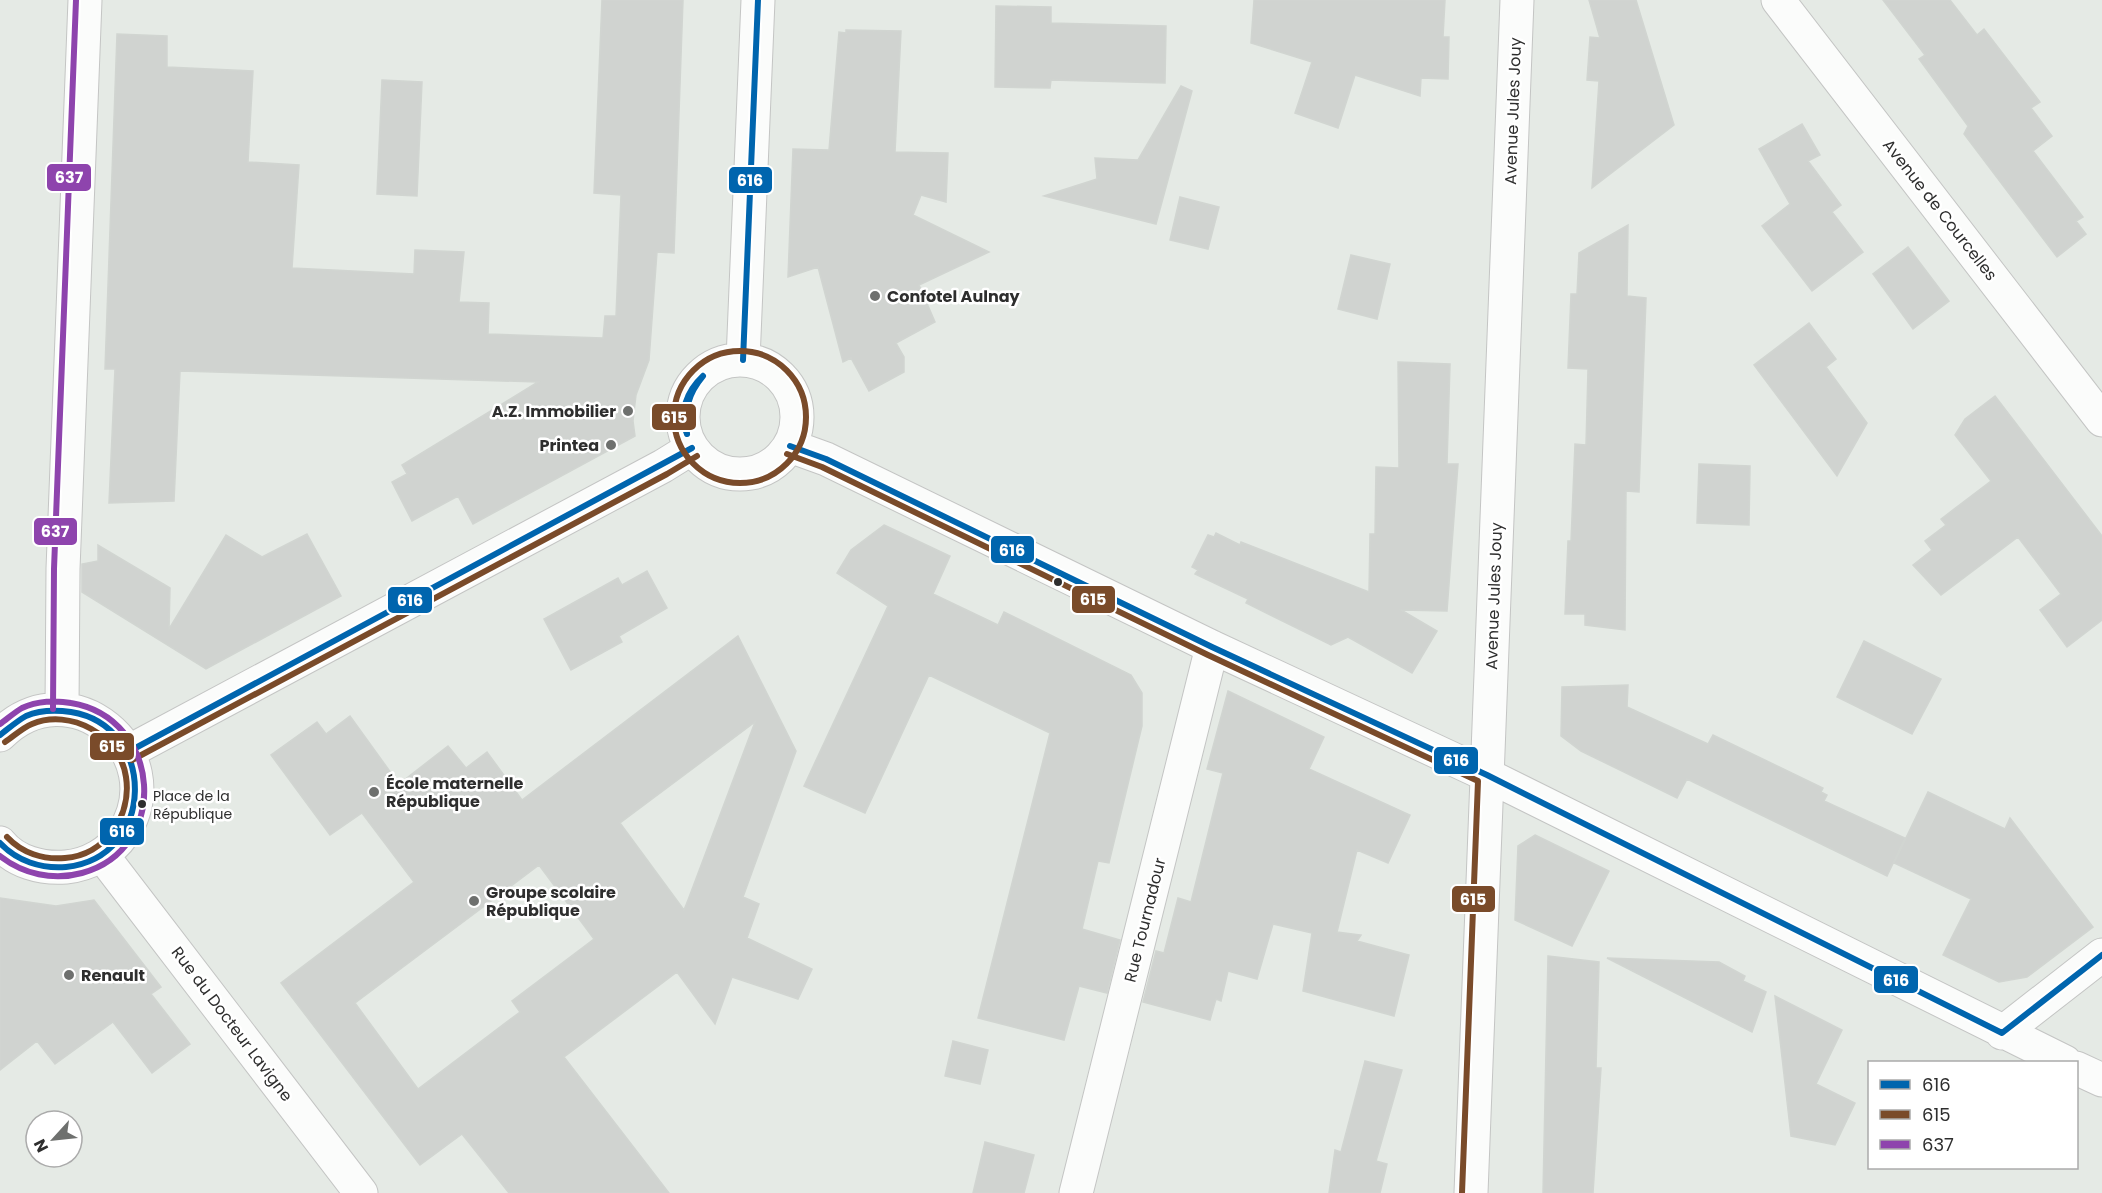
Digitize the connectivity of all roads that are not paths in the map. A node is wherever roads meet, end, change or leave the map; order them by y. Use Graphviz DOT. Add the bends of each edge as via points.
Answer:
graph roads {
  1 [pos="85,0"];
  2 [pos="758,0"];
  3 [pos="1517,0"];
  4 [pos="1778,0"];
  5 [pos="743,360"];
  6 [pos="2100,413"];
  7 [pos="790,446"];
  8 [pos="692,448"];
  9 [pos="1212,647"];
  10 [pos="62,709"];
  11 [pos="3,724"];
  12 [pos="128,753"];
  13 [pos="1487,775"];
  14 [pos="0,843"];
  15 [pos="102,855"];
  16 [pos="2102,955"];
  17 [pos="2002,1033"];
  18 [pos="2063,1061"];
  19 [pos="2078,1069"];
  20 [pos="2102,1080"];
  21 [pos="361,1193"];
  22 [pos="1076,1193"];
  23 [pos="1471,1193"];
  1 -- 10 [label="street" via="63,569"];
  2 -- 5 [label="street"];
  3 -- 13 [label="street, Avenue Jules Jouy"];
  4 -- 6 [label="street, Avenue de Courcelles"];
  5 -- 7 [label="street" via="763,364 791,390 797,408 797,428"];
  5 -- 8 [label="street" via="723,362 705,372 691,388 684,407 684,428"];
  7 -- 8 [label="street" via="773,465 749,474 715,469"];
  7 -- 9 [label="street" via="826,459"];
  8 -- 12 [label="street"];
  9 -- 13 [label="street"];
  9 -- 22 [label="street, Rue Tournadour"];
  10 -- 11 [label="street" via="44,710"];
  10 -- 12 [label="street" via="101,722 117,735"];
  12 -- 15 [label="street" via="137,786 132,820 119,840"];
  13 -- 17 [label="street"];
  13 -- 23 [label="street, Avenue Jules Jouy"];
  14 -- 15 [label="street" via="26,862 51,868 78,866"];
  15 -- 21 [label="street, Rue du Docteur Lavigne"];
  16 -- 17 [label="street"];
  17 -- 18 [label="street"];
  19 -- 20 [label="street"];
}
